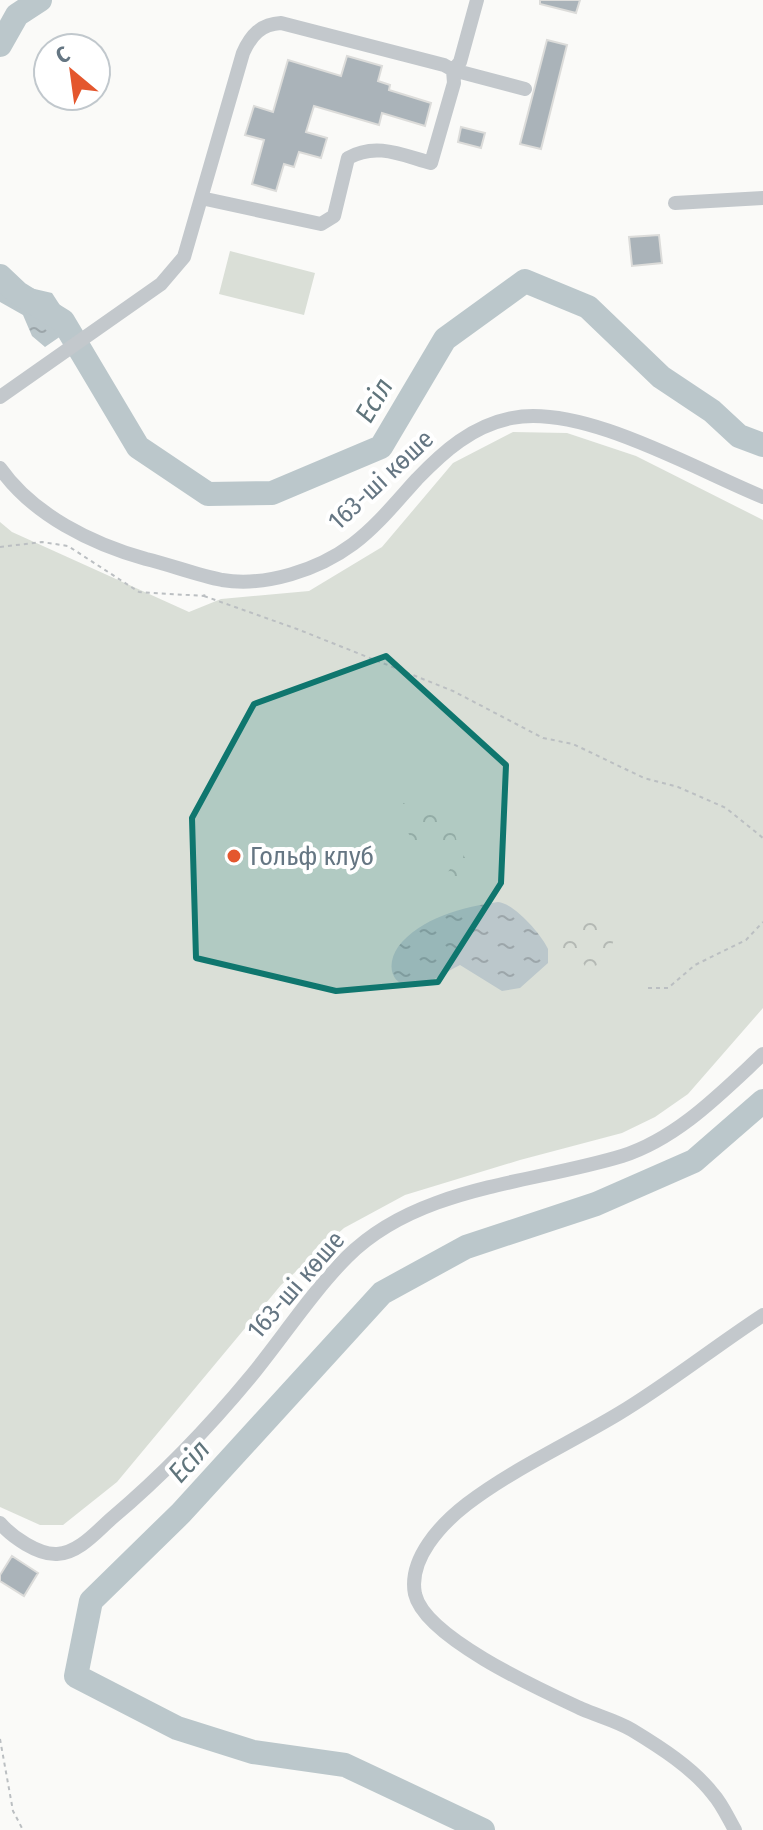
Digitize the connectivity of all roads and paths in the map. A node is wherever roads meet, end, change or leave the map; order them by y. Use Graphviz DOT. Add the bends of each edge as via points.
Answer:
graph roads {
  1 [pos="477,0"];
  2 [pos="453,70"];
  3 [pos="525,89"];
  4 [pos="201,198"];
  5 [pos="763,198"];
  6 [pos="675,203"];
  7 [pos="0,397"];
  8 [pos="0,468"];
  9 [pos="763,497"];
  10 [pos="0,547"];
  11 [pos="223,580"];
  12 [pos="204,596"];
  13 [pos="763,838"];
  14 [pos="763,922"];
  15 [pos="648,988"];
  16 [pos="763,1054"];
  17 [pos="763,1315"];
  18 [pos="0,1523"];
  19 [pos="0,1739"];
  20 [pos="23,1830"];
  21 [pos="735,1830"];
  1 -- 2 [label="street" via="460,62"];
  2 -- 3 [label="street"];
  2 -- 4 [label="street" via="431,163 362,150 348,158 334,216 321,224"];
  2 -- 4 [label="street" via="269,23 250,38 243,53"];
  4 -- 7 [label="street" via="184,257 161,284"];
  5 -- 6 [label="street"];
  8 -- 11 [label="street, 163-ші көше" via="28,498 81,534 121,552"];
  9 -- 11 [label="street, 163-ші көше" via="605,430 573,420 513,418 485,426 439,455 354,544 291,575"];
  10 -- 12 [label="path" via="42,542 68,546 139,592"];
  11 -- 12 [label="path" via="209,586"];
  12 -- 13 [label="path" via="453,691 543,738 573,744 644,778 690,792 726,808"];
  14 -- 15 [label="path" via="746,940 695,965 668,988"];
  16 -- 18 [label="street, 163-ші көше" via="713,1100 655,1142 623,1156 458,1198 383,1227 346,1258 212,1421 81,1546 59,1554 45,1552"];
  17 -- 21 [label="street" via="619,1413 466,1505 418,1558 415,1573 415,1595 442,1631 493,1665 631,1729 696,1777"];
  19 -- 20 [label="path" via="13,1811"];
}
